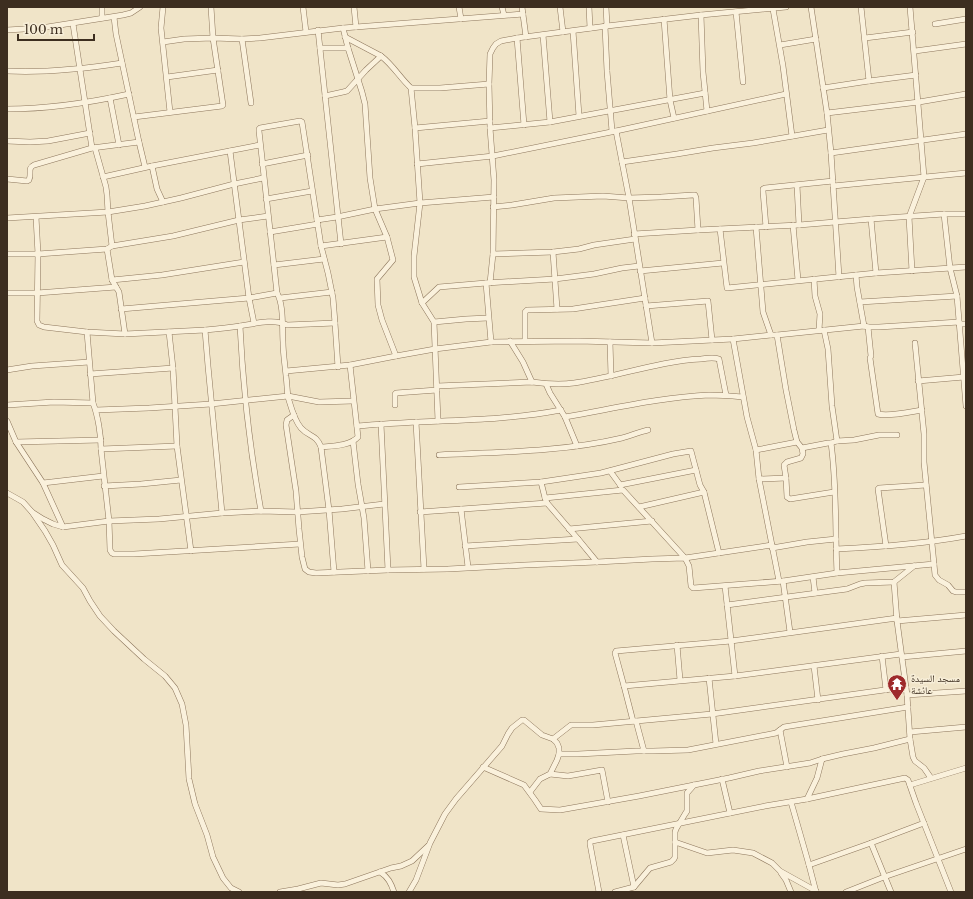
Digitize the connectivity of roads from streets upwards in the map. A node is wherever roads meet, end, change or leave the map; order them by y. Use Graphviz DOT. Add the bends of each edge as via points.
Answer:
graph roads {
  1 [pos="102,7"];
  2 [pos="140,7"];
  3 [pos="163,7"];
  4 [pos="210,7"];
  5 [pos="303,7"];
  6 [pos="354,7"];
  7 [pos="459,7"];
  8 [pos="502,7"];
  9 [pos="522,7"];
  10 [pos="560,7"];
  11 [pos="589,7"];
  12 [pos="606,7"];
  13 [pos="786,7"];
  14 [pos="811,7"];
  15 [pos="861,7"];
  16 [pos="910,7"];
  17 [pos="773,9"];
  18 [pos="736,12"];
  19 [pos="523,14"];
  20 [pos="504,15"];
  21 [pos="701,15"];
  22 [pos="114,17"];
  23 [pos="102,18"];
  24 [pos="461,19"];
  25 [pos="664,19"];
  26 [pos="966,19"];
  27 [pos="73,24"];
  28 [pos="936,24"];
  29 [pos="606,26"];
  30 [pos="356,27"];
  31 [pos="343,28"];
  32 [pos="590,28"];
  33 [pos="7,30"];
  34 [pos="318,30"];
  35 [pos="573,31"];
  36 [pos="306,32"];
  37 [pos="564,32"];
  38 [pos="913,32"];
  39 [pos="543,35"];
  40 [pos="345,37"];
  41 [pos="526,37"];
  42 [pos="213,38"];
  43 [pos="517,38"];
  44 [pos="865,38"];
  45 [pos="242,39"];
  46 [pos="816,40"];
  47 [pos="162,42"];
  48 [pos="966,44"];
  49 [pos="780,45"];
  50 [pos="320,48"];
  51 [pos="348,48"];
  52 [pos="915,51"];
  53 [pos="381,56"];
  54 [pos="122,64"];
  55 [pos="79,69"];
  56 [pos="218,70"];
  57 [pos="7,72"];
  58 [pos="916,75"];
  59 [pos="167,77"];
  60 [pos="358,78"];
  61 [pos="869,81"];
  62 [pos="743,82"];
  63 [pos="489,84"];
  64 [pos="411,88"];
  65 [pos="823,88"];
  66 [pos="705,93"];
  67 [pos="129,94"];
  68 [pos="786,94"];
  69 [pos="966,94"];
  70 [pos="325,96"];
  71 [pos="110,98"];
  72 [pos="670,100"];
  73 [pos="918,102"];
  74 [pos="85,103"];
  75 [pos="252,103"];
  76 [pos="7,108"];
  77 [pos="610,110"];
  78 [pos="707,111"];
  79 [pos="170,112"];
  80 [pos="827,113"];
  81 [pos="579,116"];
  82 [pos="134,117"];
  83 [pos="674,118"];
  84 [pos="490,121"];
  85 [pos="550,122"];
  86 [pos="524,125"];
  87 [pos="415,128"];
  88 [pos="490,128"];
  89 [pos="828,130"];
  90 [pos="614,131"];
  91 [pos="90,133"];
  92 [pos="966,134"];
  93 [pos="792,136"];
  94 [pos="7,141"];
  95 [pos="921,141"];
  96 [pos="139,142"];
  97 [pos="118,145"];
  98 [pos="260,145"];
  99 [pos="93,148"];
  100 [pos="230,151"];
  101 [pos="831,153"];
  102 [pos="308,155"];
  103 [pos="493,156"];
  104 [pos="622,162"];
  105 [pos="262,164"];
  106 [pos="417,164"];
  107 [pos="152,166"];
  108 [pos="145,168"];
  109 [pos="966,173"];
  110 [pos="103,177"];
  111 [pos="924,177"];
  112 [pos="263,178"];
  113 [pos="7,179"];
  114 [pos="234,184"];
  115 [pos="833,184"];
  116 [pos="797,185"];
  117 [pos="312,191"];
  118 [pos="494,196"];
  119 [pos="629,198"];
  120 [pos="266,199"];
  121 [pos="163,202"];
  122 [pos="420,203"];
  123 [pos="494,207"];
  124 [pos="375,209"];
  125 [pos="108,212"];
  126 [pos="944,214"];
  127 [pos="966,214"];
  128 [pos="268,216"];
  129 [pos="909,216"];
  130 [pos="36,217"];
  131 [pos="337,217"];
  132 [pos="7,218"];
  133 [pos="871,219"];
  134 [pos="239,220"];
  135 [pos="317,222"];
  136 [pos="835,222"];
  137 [pos="796,225"];
  138 [pos="766,226"];
  139 [pos="756,228"];
  140 [pos="720,229"];
  141 [pos="698,230"];
  142 [pos="270,232"];
  143 [pos="387,237"];
  144 [pos="635,237"];
  145 [pos="341,244"];
  146 [pos="112,246"];
  147 [pos="321,246"];
  148 [pos="107,249"];
  149 [pos="553,252"];
  150 [pos="7,254"];
  151 [pos="38,254"];
  152 [pos="493,254"];
  153 [pos="324,259"];
  154 [pos="244,262"];
  155 [pos="723,263"];
  156 [pos="274,265"];
  157 [pos="966,267"];
  158 [pos="950,268"];
  159 [pos="640,269"];
  160 [pos="912,271"];
  161 [pos="876,273"];
  162 [pos="856,275"];
  163 [pos="839,277"];
  164 [pos="814,279"];
  165 [pos="112,280"];
  166 [pos="555,280"];
  167 [pos="798,280"];
  168 [pos="488,283"];
  169 [pos="761,284"];
  170 [pos="116,287"];
  171 [pos="332,292"];
  172 [pos="7,293"];
  173 [pos="37,293"];
  174 [pos="278,296"];
  175 [pos="957,296"];
  176 [pos="249,298"];
  177 [pos="645,298"];
  178 [pos="860,302"];
  179 [pos="422,303"];
  180 [pos="646,306"];
  181 [pos="122,309"];
  182 [pos="557,310"];
  183 [pos="488,318"];
  184 [pos="434,322"];
  185 [pos="254,323"];
  186 [pos="282,323"];
  187 [pos="335,323"];
  188 [pos="959,323"];
  189 [pos="966,324"];
  190 [pos="240,326"];
  191 [pos="866,326"];
  192 [pos="205,330"];
  193 [pos="822,330"];
  194 [pos="87,332"];
  195 [pos="169,332"];
  196 [pos="125,334"];
  197 [pos="771,335"];
  198 [pos="777,336"];
  199 [pos="734,339"];
  200 [pos="712,340"];
  201 [pos="510,341"];
  202 [pos="525,341"];
  203 [pos="491,342"];
  204 [pos="610,342"];
  205 [pos="652,343"];
  206 [pos="915,343"];
  207 [pos="435,349"];
  208 [pos="396,356"];
  209 [pos="89,362"];
  210 [pos="964,364"];
  211 [pos="350,365"];
  212 [pos="338,367"];
  213 [pos="172,368"];
  214 [pos="7,370"];
  215 [pos="286,371"];
  216 [pos="90,374"];
  217 [pos="611,376"];
  218 [pos="964,377"];
  219 [pos="918,381"];
  220 [pos="532,382"];
  221 [pos="546,384"];
  222 [pos="437,388"];
  223 [pos="726,395"];
  224 [pos="288,396"];
  225 [pos="743,397"];
  226 [pos="246,400"];
  227 [pos="353,401"];
  228 [pos="93,403"];
  229 [pos="211,404"];
  230 [pos="395,404"];
  231 [pos="966,404"];
  232 [pos="7,405"];
  233 [pos="175,407"];
  234 [pos="96,410"];
  235 [pos="561,410"];
  236 [pos="922,410"];
  237 [pos="294,415"];
  238 [pos="565,417"];
  239 [pos="7,421"];
  240 [pos="438,421"];
  241 [pos="416,422"];
  242 [pos="380,424"];
  243 [pos="357,426"];
  244 [pos="648,430"];
  245 [pos="896,435"];
  246 [pos="101,440"];
  247 [pos="353,441"];
  248 [pos="16,442"];
  249 [pos="797,442"];
  250 [pos="837,442"];
  251 [pos="830,443"];
  252 [pos="177,446"];
  253 [pos="577,446"];
  254 [pos="321,447"];
  255 [pos="802,448"];
  256 [pos="101,449"];
  257 [pos="756,450"];
  258 [pos="439,455"];
  259 [pos="696,470"];
  260 [pos="610,471"];
  261 [pos="103,476"];
  262 [pos="786,478"];
  263 [pos="759,479"];
  264 [pos="181,480"];
  265 [pos="541,482"];
  266 [pos="43,483"];
  267 [pos="926,485"];
  268 [pos="104,486"];
  269 [pos="459,487"];
  270 [pos="621,488"];
  271 [pos="704,492"];
  272 [pos="834,492"];
  273 [pos="7,493"];
  274 [pos="546,500"];
  275 [pos="384,504"];
  276 [pos="363,506"];
  277 [pos="639,507"];
  278 [pos="461,509"];
  279 [pos="329,510"];
  280 [pos="261,511"];
  281 [pos="32,512"];
  282 [pos="297,512"];
  283 [pos="420,512"];
  284 [pos="222,513"];
  285 [pos="186,516"];
  286 [pos="109,521"];
  287 [pos="652,522"];
  288 [pos="63,527"];
  289 [pos="569,529"];
  290 [pos="966,536"];
  291 [pos="578,539"];
  292 [pos="836,539"];
  293 [pos="931,542"];
  294 [pos="300,544"];
  295 [pos="465,546"];
  296 [pos="772,546"];
  297 [pos="886,546"];
  298 [pos="836,549"];
  299 [pos="191,550"];
  300 [pos="719,553"];
  301 [pos="685,558"];
  302 [pos="597,562"];
  303 [pos="934,564"];
  304 [pos="915,565"];
  305 [pos="468,567"];
  306 [pos="424,569"];
  307 [pos="388,570"];
  308 [pos="368,571"];
  309 [pos="334,572"];
  310 [pos="837,573"];
  311 [pos="813,577"];
  312 [pos="781,581"];
  313 [pos="894,582"];
  314 [pos="725,586"];
  315 [pos="966,592"];
  316 [pos="815,594"];
  317 [pos="785,598"];
  318 [pos="727,605"];
  319 [pos="966,615"];
  320 [pos="897,619"];
  321 [pos="790,632"];
  322 [pos="731,641"];
  323 [pos="677,645"];
  324 [pos="966,651"];
  325 [pos="902,655"];
  326 [pos="882,656"];
  327 [pos="814,666"];
  328 [pos="735,676"];
  329 [pos="709,678"];
  330 [pos="680,680"];
  331 [pos="624,686"];
  332 [pos="906,687"];
  333 [pos="886,690"];
  334 [pos="966,691"];
  335 [pos="907,695"];
  336 [pos="818,700"];
  337 [pos="908,707"];
  338 [pos="712,714"];
  339 [pos="634,721"];
  340 [pos="966,727"];
  341 [pos="780,730"];
  342 [pos="910,732"];
  343 [pos="553,739"];
  344 [pos="910,739"];
  345 [pos="716,744"];
  346 [pos="644,751"];
  347 [pos="559,754"];
  348 [pos="822,759"];
  349 [pos="483,767"];
  350 [pos="787,767"];
  351 [pos="966,768"];
  352 [pos="550,774"];
  353 [pos="931,778"];
  354 [pos="722,780"];
  355 [pos="694,785"];
  356 [pos="910,785"];
  357 [pos="530,792"];
  358 [pos="807,799"];
  359 [pos="608,802"];
  360 [pos="791,802"];
  361 [pos="730,813"];
  362 [pos="680,823"];
  363 [pos="924,823"];
  364 [pos="623,835"];
  365 [pos="430,842"];
  366 [pos="675,842"];
  367 [pos="871,844"];
  368 [pos="966,849"];
  369 [pos="939,859"];
  370 [pos="809,864"];
  371 [pos="780,871"];
  372 [pos="380,872"];
  373 [pos="884,877"];
  374 [pos="634,887"];
  375 [pos="239,892"];
  376 [pos="280,892"];
  377 [pos="394,892"];
  378 [pos="409,892"];
  379 [pos="598,892"];
  380 [pos="615,892"];
  381 [pos="791,892"];
  382 [pos="816,892"];
  383 [pos="846,892"];
  384 [pos="891,892"];
  385 [pos="951,892"];
  1 -- 23 [label="street"];
  2 -- 22 [label="street" via="131,13"];
  3 -- 47 [label="street"];
  4 -- 42 [label="street"];
  5 -- 36 [label="street"];
  6 -- 30 [label="street"];
  7 -- 24 [label="street"];
  8 -- 20 [label="street"];
  9 -- 19 [label="street"];
  10 -- 37 [label="street"];
  11 -- 32 [label="street"];
  12 -- 29 [label="street"];
  13 -- 17 [label="street"];
  14 -- 46 [label="street"];
  15 -- 44 [label="street"];
  16 -- 38 [label="street"];
  17 -- 18 [label="street"];
  17 -- 49 [label="street"];
  18 -- 21 [label="street"];
  18 -- 62 [label="street"];
  19 -- 20 [label="street"];
  19 -- 41 [label="street"];
  20 -- 24 [label="street"];
  21 -- 25 [label="street"];
  21 -- 66 [label="street"];
  22 -- 23 [label="street"];
  22 -- 54 [label="street"];
  23 -- 27 [label="street"];
  24 -- 30 [label="street"];
  25 -- 29 [label="street"];
  25 -- 72 [label="street"];
  26 -- 28 [label="street"];
  27 -- 33 [label="street"];
  27 -- 55 [label="street"];
  29 -- 32 [label="street"];
  29 -- 77 [label="street"];
  30 -- 31 [label="street"];
  31 -- 34 [label="street"];
  31 -- 40 [label="street"];
  32 -- 35 [label="street"];
  34 -- 36 [label="street"];
  34 -- 50 [label="street"];
  35 -- 37 [label="street"];
  35 -- 81 [label="street"];
  36 -- 45 [label="street"];
  37 -- 39 [label="street"];
  38 -- 44 [label="street"];
  38 -- 52 [label="street"];
  39 -- 41 [label="street"];
  39 -- 85 [label="street"];
  40 -- 51 [label="street"];
  40 -- 53 [label="street"];
  41 -- 43 [label="street"];
  42 -- 45 [label="street"];
  42 -- 47 [label="street"];
  42 -- 56 [label="street"];
  43 -- 63 [label="street" via="501,41 493,48 490,54"];
  43 -- 86 [label="street"];
  44 -- 61 [label="street"];
  45 -- 75 [label="street"];
  46 -- 49 [label="street"];
  46 -- 65 [label="street"];
  47 -- 59 [label="street"];
  48 -- 52 [label="street"];
  49 -- 68 [label="street"];
  50 -- 51 [label="street"];
  50 -- 70 [label="street"];
  51 -- 60 [label="street"];
  52 -- 58 [label="street"];
  53 -- 60 [label="street"];
  53 -- 64 [label="street"];
  54 -- 55 [label="street"];
  54 -- 67 [label="street"];
  55 -- 57 [label="street"];
  55 -- 74 [label="street"];
  56 -- 59 [label="street"];
  56 -- 79 [label="street" via="222,106"];
  58 -- 61 [label="street"];
  58 -- 73 [label="street"];
  59 -- 79 [label="street"];
  60 -- 70 [label="street" via="343,92"];
  60 -- 124 [label="street" via="365,104 370,178"];
  61 -- 65 [label="street"];
  63 -- 64 [label="street"];
  63 -- 84 [label="street"];
  64 -- 87 [label="street"];
  65 -- 80 [label="street"];
  66 -- 72 [label="street"];
  66 -- 78 [label="street"];
  67 -- 71 [label="street"];
  67 -- 82 [label="street"];
  68 -- 78 [label="street"];
  68 -- 93 [label="street"];
  69 -- 73 [label="street"];
  70 -- 131 [label="street"];
  71 -- 74 [label="street"];
  71 -- 97 [label="street"];
  72 -- 77 [label="street"];
  72 -- 83 [label="street"];
  73 -- 80 [label="street"];
  73 -- 95 [label="street"];
  74 -- 76 [label="street" via="28,109"];
  74 -- 91 [label="street"];
  77 -- 81 [label="street"];
  77 -- 90 [label="street"];
  78 -- 83 [label="street"];
  79 -- 82 [label="street"];
  80 -- 89 [label="street"];
  81 -- 85 [label="street"];
  82 -- 96 [label="street"];
  83 -- 90 [label="street"];
  84 -- 87 [label="street"];
  84 -- 88 [label="street"];
  85 -- 86 [label="street"];
  86 -- 88 [label="street"];
  87 -- 106 [label="street"];
  88 -- 103 [label="street"];
  89 -- 93 [label="street"];
  89 -- 101 [label="street"];
  90 -- 103 [label="street"];
  90 -- 104 [label="street"];
  91 -- 94 [label="street" via="48,141"];
  91 -- 99 [label="street"];
  92 -- 95 [label="street"];
  93 -- 104 [label="street"];
  95 -- 101 [label="street"];
  95 -- 111 [label="street"];
  96 -- 97 [label="street"];
  96 -- 108 [label="street"];
  97 -- 99 [label="street"];
  98 -- 100 [label="street"];
  98 -- 102 [label="street" via="260,128 301,122"];
  98 -- 105 [label="street"];
  99 -- 110 [label="street"];
  99 -- 113 [label="street" via="34,164 30,168 29,180"];
  100 -- 107 [label="street"];
  100 -- 114 [label="street"];
  101 -- 115 [label="street"];
  102 -- 105 [label="street"];
  102 -- 117 [label="street"];
  103 -- 106 [label="street"];
  103 -- 118 [label="street"];
  104 -- 119 [label="street"];
  105 -- 112 [label="street"];
  106 -- 122 [label="street"];
  107 -- 108 [label="street"];
  107 -- 121 [label="street"];
  108 -- 110 [label="street"];
  109 -- 111 [label="street"];
  110 -- 125 [label="street"];
  111 -- 115 [label="street"];
  111 -- 129 [label="street"];
  112 -- 114 [label="street"];
  112 -- 120 [label="street"];
  114 -- 121 [label="street"];
  114 -- 134 [label="street"];
  115 -- 116 [label="street"];
  115 -- 136 [label="street"];
  116 -- 137 [label="street"];
  116 -- 138 [label="street" via="763,189"];
  117 -- 120 [label="street"];
  117 -- 135 [label="street"];
  118 -- 122 [label="street"];
  118 -- 123 [label="street"];
  119 -- 123 [label="street" via="554,198"];
  119 -- 141 [label="street" via="695,195"];
  119 -- 144 [label="street"];
  120 -- 128 [label="street"];
  121 -- 125 [label="street"];
  122 -- 124 [label="street"];
  122 -- 179 [label="street" via="414,277"];
  123 -- 152 [label="street"];
  124 -- 131 [label="street"];
  124 -- 143 [label="street"];
  125 -- 130 [label="street"];
  125 -- 146 [label="street"];
  126 -- 127 [label="street"];
  126 -- 129 [label="street"];
  126 -- 158 [label="street"];
  128 -- 134 [label="street"];
  128 -- 142 [label="street"];
  129 -- 133 [label="street"];
  129 -- 160 [label="street"];
  130 -- 132 [label="street"];
  130 -- 151 [label="street"];
  131 -- 135 [label="street"];
  131 -- 145 [label="street"];
  133 -- 136 [label="street"];
  133 -- 161 [label="street"];
  134 -- 146 [label="street" via="172,236"];
  134 -- 154 [label="street"];
  135 -- 142 [label="street"];
  135 -- 147 [label="street"];
  136 -- 137 [label="street"];
  136 -- 163 [label="street"];
  137 -- 138 [label="street"];
  137 -- 167 [label="street"];
  138 -- 139 [label="street"];
  139 -- 140 [label="street"];
  139 -- 169 [label="street"];
  140 -- 141 [label="street"];
  140 -- 155 [label="street"];
  141 -- 144 [label="street"];
  142 -- 156 [label="street"];
  143 -- 145 [label="street"];
  143 -- 208 [label="street" via="393,260 378,279 378,305"];
  144 -- 149 [label="street"];
  144 -- 159 [label="street"];
  145 -- 147 [label="street"];
  146 -- 148 [label="street"];
  147 -- 153 [label="street"];
  148 -- 151 [label="street"];
  148 -- 165 [label="street"];
  149 -- 152 [label="street"];
  149 -- 166 [label="street"];
  150 -- 151 [label="street"];
  151 -- 173 [label="street"];
  152 -- 168 [label="street"];
  153 -- 156 [label="street"];
  153 -- 171 [label="street"];
  154 -- 165 [label="street"];
  154 -- 176 [label="street"];
  155 -- 159 [label="street"];
  155 -- 169 [label="street" via="727,288"];
  156 -- 174 [label="street"];
  157 -- 158 [label="street"];
  158 -- 160 [label="street"];
  158 -- 175 [label="street"];
  159 -- 166 [label="street" via="622,268"];
  159 -- 177 [label="street"];
  160 -- 161 [label="street"];
  161 -- 162 [label="street"];
  162 -- 163 [label="street"];
  162 -- 178 [label="street"];
  163 -- 164 [label="street"];
  164 -- 167 [label="street"];
  164 -- 193 [label="street"];
  165 -- 170 [label="street"];
  166 -- 168 [label="street"];
  166 -- 182 [label="street"];
  167 -- 169 [label="street"];
  168 -- 179 [label="street" via="439,287"];
  168 -- 183 [label="street"];
  169 -- 197 [label="street" via="763,312"];
  170 -- 173 [label="street"];
  170 -- 181 [label="street"];
  171 -- 174 [label="street"];
  171 -- 187 [label="street"];
  172 -- 173 [label="street"];
  173 -- 194 [label="street" via="39,325"];
  174 -- 176 [label="street"];
  174 -- 186 [label="street"];
  175 -- 178 [label="street"];
  175 -- 188 [label="street"];
  176 -- 181 [label="street"];
  176 -- 185 [label="street"];
  177 -- 180 [label="street"];
  177 -- 182 [label="street"];
  178 -- 191 [label="street"];
  179 -- 184 [label="street"];
  180 -- 200 [label="street" via="708,301"];
  180 -- 205 [label="street"];
  181 -- 196 [label="street"];
  182 -- 202 [label="street" via="525,311"];
  183 -- 184 [label="street"];
  183 -- 203 [label="street"];
  184 -- 207 [label="street"];
  185 -- 186 [label="street"];
  185 -- 190 [label="street"];
  186 -- 187 [label="street"];
  186 -- 215 [label="street"];
  187 -- 212 [label="street"];
  188 -- 189 [label="street"];
  188 -- 191 [label="street"];
  188 -- 210 [label="street"];
  190 -- 192 [label="street"];
  190 -- 226 [label="street"];
  191 -- 193 [label="street"];
  191 -- 236 [label="street" via="878,414"];
  192 -- 195 [label="street"];
  192 -- 229 [label="street"];
  193 -- 198 [label="street"];
  193 -- 250 [label="street" via="828,349"];
  194 -- 196 [label="street"];
  194 -- 209 [label="street"];
  195 -- 196 [label="street"];
  195 -- 213 [label="street"];
  197 -- 198 [label="street"];
  197 -- 199 [label="street"];
  198 -- 249 [label="street"];
  199 -- 200 [label="street"];
  199 -- 225 [label="street"];
  200 -- 205 [label="street"];
  201 -- 202 [label="street"];
  201 -- 203 [label="street"];
  201 -- 220 [label="street"];
  202 -- 204 [label="street"];
  203 -- 207 [label="street"];
  204 -- 205 [label="street"];
  204 -- 217 [label="street"];
  206 -- 219 [label="street"];
  207 -- 208 [label="street"];
  207 -- 222 [label="street"];
  208 -- 211 [label="street"];
  209 -- 214 [label="street"];
  209 -- 216 [label="street"];
  210 -- 218 [label="street"];
  211 -- 212 [label="street"];
  211 -- 227 [label="street"];
  212 -- 215 [label="street"];
  213 -- 216 [label="street"];
  213 -- 233 [label="street"];
  215 -- 224 [label="street"];
  216 -- 228 [label="street"];
  217 -- 221 [label="street" via="575,383"];
  217 -- 223 [label="street" via="668,362 717,358"];
  218 -- 219 [label="street"];
  218 -- 231 [label="street"];
  219 -- 236 [label="street"];
  220 -- 221 [label="street"];
  220 -- 222 [label="street"];
  221 -- 235 [label="street"];
  222 -- 230 [label="street" via="396,393"];
  222 -- 240 [label="street"];
  223 -- 225 [label="street"];
  223 -- 238 [label="street" via="650,402"];
  224 -- 226 [label="street"];
  224 -- 227 [label="street" via="319,402"];
  224 -- 237 [label="street"];
  225 -- 257 [label="street"];
  226 -- 229 [label="street"];
  226 -- 280 [label="street"];
  227 -- 243 [label="street"];
  228 -- 232 [label="street"];
  228 -- 234 [label="street"];
  229 -- 233 [label="street"];
  229 -- 284 [label="street"];
  233 -- 234 [label="street"];
  233 -- 252 [label="street"];
  234 -- 246 [label="street"];
  235 -- 238 [label="street"];
  235 -- 240 [label="street" via="511,417"];
  236 -- 267 [label="street"];
  237 -- 254 [label="street" via="301,428 316,439"];
  237 -- 282 [label="street" via="287,420 286,425 294,472"];
  238 -- 253 [label="street"];
  239 -- 248 [label="street"];
  240 -- 241 [label="street"];
  241 -- 242 [label="street"];
  241 -- 283 [label="street"];
  242 -- 243 [label="street"];
  242 -- 275 [label="street"];
  243 -- 247 [label="street" via="358,437"];
  244 -- 253 [label="street"];
  245 -- 250 [label="street" via="879,435"];
  246 -- 248 [label="street"];
  246 -- 256 [label="street"];
  247 -- 254 [label="street"];
  247 -- 276 [label="street"];
  248 -- 266 [label="street"];
  249 -- 255 [label="street"];
  249 -- 257 [label="street"];
  250 -- 251 [label="street"];
  251 -- 255 [label="street"];
  251 -- 272 [label="street"];
  252 -- 256 [label="street"];
  252 -- 264 [label="street"];
  253 -- 258 [label="street"];
  254 -- 279 [label="street"];
  255 -- 262 [label="street" via="801,458 784,465"];
  256 -- 261 [label="street"];
  257 -- 263 [label="street"];
  259 -- 260 [label="street" via="690,451"];
  259 -- 270 [label="street"];
  259 -- 271 [label="street"];
  260 -- 265 [label="street"];
  260 -- 270 [label="street"];
  261 -- 266 [label="street"];
  261 -- 268 [label="street"];
  262 -- 263 [label="street"];
  262 -- 272 [label="street" via="788,499"];
  263 -- 296 [label="street"];
  264 -- 268 [label="street"];
  264 -- 285 [label="street"];
  265 -- 269 [label="street"];
  265 -- 274 [label="street"];
  266 -- 288 [label="street"];
  267 -- 293 [label="street"];
  267 -- 297 [label="street" via="878,489"];
  268 -- 286 [label="street"];
  270 -- 274 [label="street"];
  270 -- 277 [label="street"];
  271 -- 277 [label="street"];
  271 -- 300 [label="street"];
  272 -- 292 [label="street"];
  273 -- 281 [label="street" via="23,502"];
  274 -- 278 [label="street"];
  274 -- 289 [label="street"];
  275 -- 276 [label="street"];
  275 -- 307 [label="street"];
  276 -- 279 [label="street"];
  276 -- 308 [label="street"];
  277 -- 287 [label="street"];
  278 -- 283 [label="street"];
  278 -- 295 [label="street"];
  279 -- 282 [label="street"];
  279 -- 309 [label="street"];
  280 -- 282 [label="street"];
  280 -- 284 [label="street"];
  281 -- 288 [label="street"];
  281 -- 375 [label="street" via="62,565 83,588 100,616 175,688 182,704 186,725 189,779 195,804 223,878 231,888"];
  282 -- 294 [label="street"];
  283 -- 306 [label="street"];
  284 -- 285 [label="street"];
  285 -- 286 [label="street"];
  285 -- 299 [label="street"];
  286 -- 288 [label="street"];
  286 -- 299 [label="street" via="110,550 114,554"];
  287 -- 289 [label="street"];
  287 -- 301 [label="street"];
  289 -- 291 [label="street"];
  290 -- 293 [label="street"];
  291 -- 295 [label="street"];
  291 -- 302 [label="street"];
  292 -- 296 [label="street"];
  292 -- 298 [label="street"];
  293 -- 297 [label="street"];
  293 -- 303 [label="street"];
  294 -- 299 [label="street"];
  294 -- 309 [label="street" via="305,570 316,573"];
  295 -- 305 [label="street"];
  296 -- 300 [label="street"];
  296 -- 312 [label="street"];
  297 -- 298 [label="street"];
  298 -- 310 [label="street"];
  300 -- 301 [label="street"];
  301 -- 302 [label="street"];
  301 -- 314 [label="street" via="690,566 692,588"];
  302 -- 305 [label="street"];
  303 -- 304 [label="street"];
  303 -- 315 [label="street" via="935,575 939,580 953,591"];
  304 -- 310 [label="street"];
  304 -- 313 [label="street"];
  305 -- 306 [label="street"];
  306 -- 307 [label="street"];
  307 -- 308 [label="street"];
  308 -- 309 [label="street"];
  310 -- 311 [label="street"];
  311 -- 312 [label="street"];
  311 -- 316 [label="street"];
  312 -- 314 [label="street"];
  312 -- 317 [label="street"];
  313 -- 316 [label="street" via="865,583"];
  313 -- 320 [label="street"];
  314 -- 318 [label="street"];
  316 -- 317 [label="street"];
  317 -- 318 [label="street"];
  317 -- 321 [label="street"];
  318 -- 322 [label="street"];
  319 -- 320 [label="street"];
  320 -- 321 [label="street"];
  320 -- 325 [label="street"];
  321 -- 322 [label="street"];
  322 -- 323 [label="street"];
  322 -- 328 [label="street"];
  323 -- 330 [label="street"];
  323 -- 331 [label="street" via="616,651"];
  324 -- 325 [label="street"];
  325 -- 326 [label="street"];
  325 -- 332 [label="street"];
  326 -- 327 [label="street"];
  326 -- 333 [label="street"];
  327 -- 328 [label="street"];
  327 -- 336 [label="street"];
  328 -- 329 [label="street"];
  329 -- 330 [label="street"];
  329 -- 338 [label="street"];
  330 -- 331 [label="street"];
  331 -- 339 [label="street"];
  332 -- 333 [label="street"];
  332 -- 335 [label="street"];
  333 -- 336 [label="street"];
  334 -- 335 [label="street"];
  335 -- 337 [label="street"];
  336 -- 338 [label="street"];
  337 -- 341 [label="street" via="784,727"];
  337 -- 342 [label="street"];
  338 -- 339 [label="street"];
  338 -- 345 [label="street"];
  339 -- 343 [label="street" via="571,725"];
  339 -- 346 [label="street"];
  340 -- 342 [label="street"];
  341 -- 345 [label="street" via="776,733"];
  341 -- 350 [label="street"];
  342 -- 344 [label="street"];
  343 -- 347 [label="street" via="559,748"];
  343 -- 349 [label="street" via="542,735 526,720 522,720 512,728 502,746"];
  344 -- 348 [label="street"];
  344 -- 353 [label="street" via="915,761"];
  345 -- 346 [label="street" via="688,750"];
  346 -- 347 [label="street"];
  347 -- 352 [label="street"];
  348 -- 350 [label="street"];
  348 -- 358 [label="street"];
  349 -- 357 [label="street" via="522,783"];
  349 -- 365 [label="street" via="445,814"];
  350 -- 354 [label="street" via="759,770"];
  351 -- 353 [label="street"];
  352 -- 357 [label="street" via="540,779"];
  352 -- 359 [label="street" via="568,776 602,770"];
  353 -- 356 [label="street"];
  354 -- 355 [label="street"];
  354 -- 361 [label="street"];
  355 -- 359 [label="street"];
  355 -- 362 [label="street" via="687,793 686,811"];
  356 -- 358 [label="street" via="905,778"];
  356 -- 363 [label="street"];
  357 -- 359 [label="street" via="542,809 560,810"];
  358 -- 360 [label="street"];
  360 -- 361 [label="street"];
  360 -- 370 [label="street"];
  361 -- 362 [label="street"];
  362 -- 364 [label="street"];
  362 -- 366 [label="street" via="675,832"];
  363 -- 367 [label="street"];
  363 -- 369 [label="street"];
  364 -- 374 [label="street"];
  364 -- 379 [label="street" via="590,842"];
  365 -- 372 [label="street" via="412,862"];
  365 -- 378 [label="street" via="420,872"];
  366 -- 371 [label="street" via="707,853 733,850 753,853"];
  366 -- 374 [label="street" via="674,859 647,870"];
  367 -- 370 [label="street"];
  367 -- 373 [label="street"];
  368 -- 369 [label="street"];
  369 -- 373 [label="street"];
  369 -- 385 [label="street"];
  370 -- 382 [label="street"];
  371 -- 381 [label="street"];
  371 -- 382 [label="street"];
  372 -- 376 [label="street" via="345,884 321,883"];
  372 -- 377 [label="street" via="391,883"];
  373 -- 383 [label="street"];
  373 -- 384 [label="street"];
  374 -- 380 [label="street"];
}
